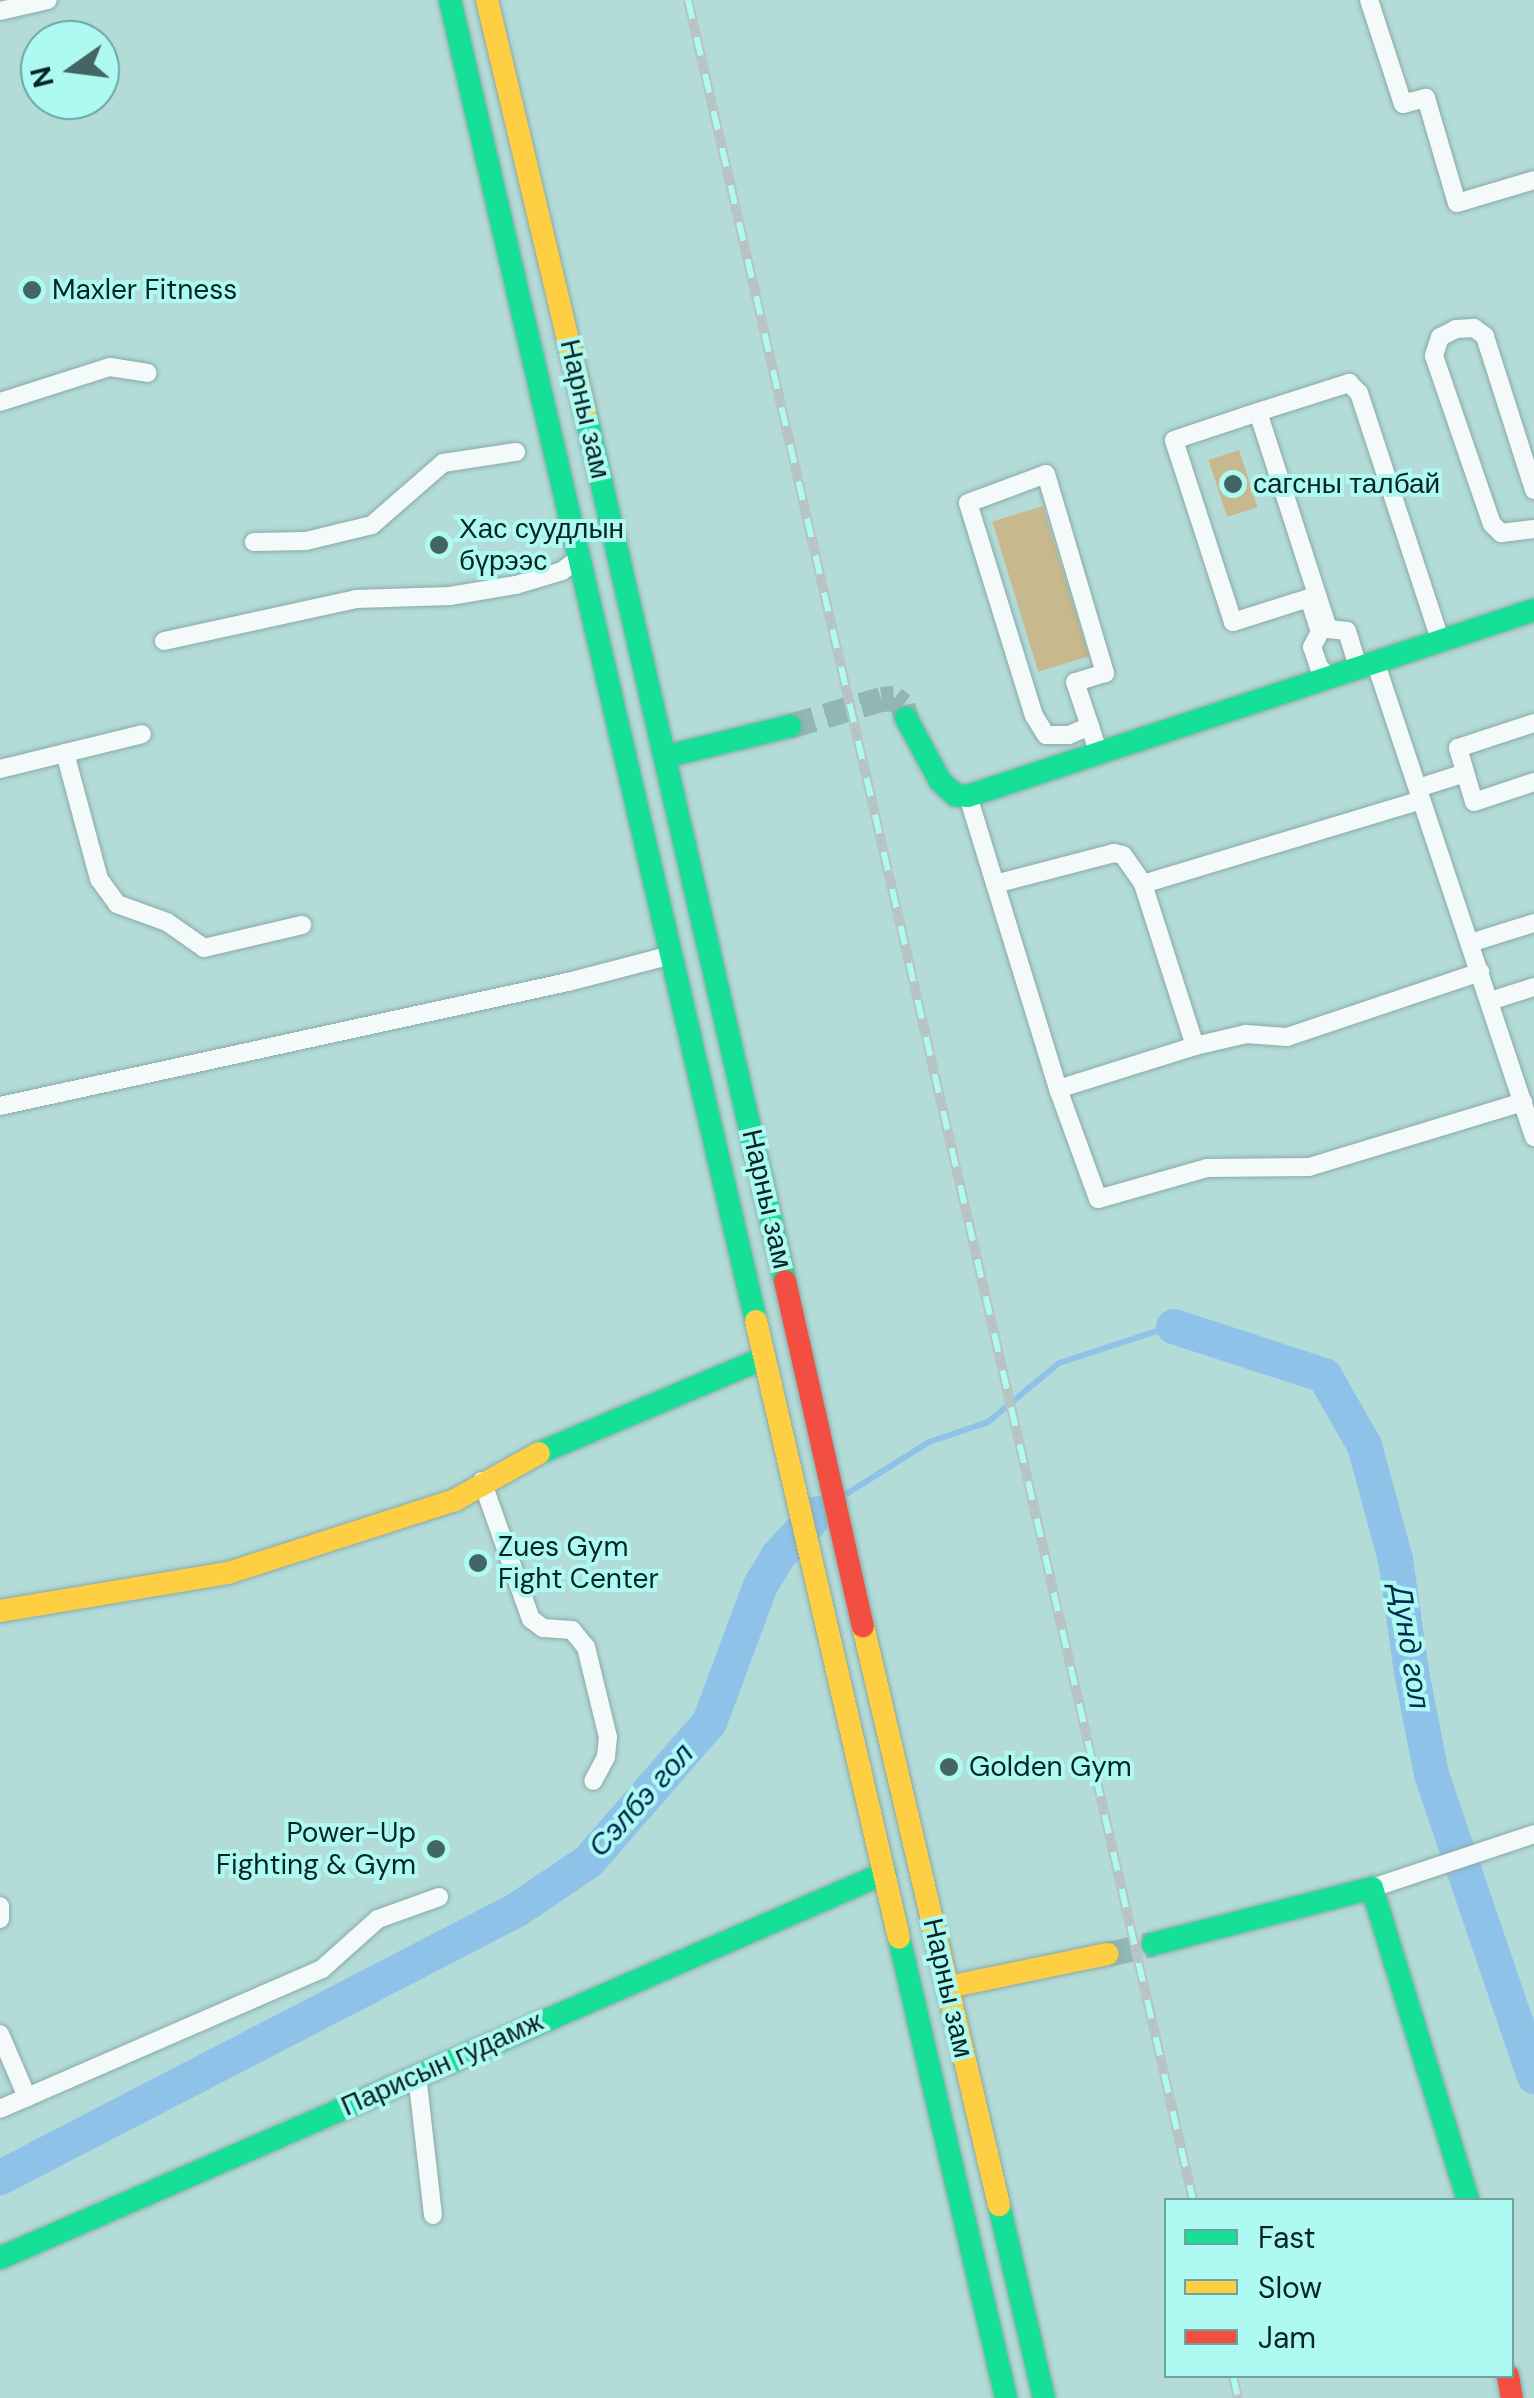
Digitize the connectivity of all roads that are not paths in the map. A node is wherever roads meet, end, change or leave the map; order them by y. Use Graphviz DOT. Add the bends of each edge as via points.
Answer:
graph roads {
  1 [pos="48,0"];
  2 [pos="450,0"];
  3 [pos="1369,0"];
  4 [pos="489,8"];
  5 [pos="0,11"];
  6 [pos="456,26"];
  7 [pos="1534,180"];
  8 [pos="148,373"];
  9 [pos="0,402"];
  10 [pos="1258,412"];
  11 [pos="516,452"];
  12 [pos="1534,490"];
  13 [pos="1534,529"];
  14 [pos="254,542"];
  15 [pos="579,558"];
  16 [pos="1534,610"];
  17 [pos="1440,640"];
  18 [pos="164,642"];
  19 [pos="1366,664"];
  20 [pos="1328,676"];
  21 [pos="906,718"];
  22 [pos="1534,722"];
  23 [pos="1090,726"];
  24 [pos="791,732"];
  25 [pos="142,734"];
  26 [pos="65,753"];
  27 [pos="1098,754"];
  28 [pos="669,764"];
  29 [pos="0,770"];
  30 [pos="1464,774"];
  31 [pos="1534,782"];
  32 [pos="1420,794"];
  33 [pos="968,796"];
  34 [pos="996,884"];
  35 [pos="1143,884"];
  36 [pos="1534,923"];
  37 [pos="302,925"];
  38 [pos="708,933"];
  39 [pos="1470,944"];
  40 [pos="670,949"];
  41 [pos="1480,972"];
  42 [pos="1534,987"];
  43 [pos="1490,1001"];
  44 [pos="1195,1046"];
  45 [pos="1058,1088"];
  46 [pos="1523,1102"];
  47 [pos="0,1106"];
  48 [pos="1534,1137"];
  49 [pos="762,1359"];
  50 [pos="482,1481"];
  51 [pos="0,1611"];
  52 [pos="593,1780"];
  53 [pos="1534,1834"];
  54 [pos="884,1873"];
  55 [pos="1372,1888"];
  56 [pos="439,1897"];
  57 [pos="0,1906"];
  58 [pos="0,1919"];
  59 [pos="1154,1944"];
  60 [pos="1108,1954"];
  61 [pos="948,1987"];
  62 [pos="0,2034"];
  63 [pos="417,2075"];
  64 [pos="27,2097"];
  65 [pos="0,2109"];
  66 [pos="1467,2198"];
  67 [pos="433,2215"];
  68 [pos="0,2258"];
  69 [pos="1013,2263"];
  70 [pos="978,2270"];
  71 [pos="1021,2297"];
  72 [pos="986,2312"];
  73 [pos="1006,2398"];
  74 [pos="1044,2398"];
  1 -- 5 [label="street"];
  2 -- 6 [label="main road, Нарны зам"];
  3 -- 7 [label="street" via="1403,104 1426,98 1457,203"];
  4 -- 6 [label="main road"];
  4 -- 28 [label="main road, Нарны зам"];
  6 -- 15 [label="main road, Нарны зам"];
  8 -- 9 [label="street" via="110,367"];
  10 -- 17 [label="street" via="1349,384 1359,393"];
  10 -- 19 [label="street" via="1328,629 1347,631"];
  10 -- 20 [label="street" via="1174,440 1233,622 1309,598 1320,632 1312,647"];
  11 -- 14 [label="street" via="443,463 372,525 306,541"];
  12 -- 13 [label="street" via="1485,336 1474,328 1440,337 1434,356 1492,524 1501,533"];
  15 -- 18 [label="street" via="562,571 516,585 450,596 356,599"];
  15 -- 40 [label="main road, Нарны зам"];
  16 -- 17 [label="main road"];
  17 -- 19 [label="main road"];
  19 -- 20 [label="main road"];
  19 -- 32 [label="street"];
  20 -- 27 [label="main road"];
  21 -- 33 [label="main road" via="940,781 955,796"];
  22 -- 30 [label="street" via="1458,748"];
  23 -- 23 [label="street" via="1046,735 1034,716 968,503 1046,474 1106,673 1075,682"];
  23 -- 27 [label="street"];
  24 -- 28 [label="main road"];
  25 -- 26 [label="street"];
  26 -- 29 [label="street"];
  26 -- 37 [label="street" via="98,879 117,904 167,922 204,948"];
  27 -- 33 [label="main road"];
  28 -- 38 [label="main road, Нарны зам"];
  30 -- 31 [label="street" via="1474,802"];
  30 -- 32 [label="street"];
  32 -- 35 [label="street"];
  32 -- 39 [label="street"];
  33 -- 34 [label="street"];
  34 -- 35 [label="street" via="1114,853"];
  34 -- 45 [label="street"];
  35 -- 44 [label="street"];
  36 -- 39 [label="street"];
  38 -- 40 [label="main road" via="690,932"];
  38 -- 61 [label="main road, Нарны зам"];
  39 -- 41 [label="street"];
  40 -- 47 [label="street" via="568,982"];
  40 -- 49 [label="main road, Нарны зам"];
  41 -- 43 [label="street"];
  41 -- 44 [label="street" via="1287,1036 1246,1034"];
  42 -- 43 [label="street"];
  43 -- 46 [label="street"];
  44 -- 45 [label="street"];
  45 -- 46 [label="street" via="1098,1199 1207,1168 1309,1167"];
  46 -- 48 [label="street"];
  49 -- 50 [label="main road" via="570,1437"];
  49 -- 54 [label="main road, Нарны зам"];
  50 -- 51 [label="main road" via="455,1500 228,1574"];
  50 -- 52 [label="street" via="531,1619 543,1628 572,1630 586,1647 608,1737 606,1758"];
  53 -- 55 [label="street"];
  54 -- 63 [label="main road, Парисын гудамж"];
  54 -- 70 [label="main road, Нарны зам"];
  55 -- 59 [label="main road"];
  55 -- 66 [label="main road"];
  56 -- 64 [label="street" via="378,1919 322,1969"];
  57 -- 58 [label="street"];
  60 -- 61 [label="main road"];
  61 -- 69 [label="main road, Нарны зам"];
  62 -- 64 [label="street"];
  63 -- 67 [label="street"];
  63 -- 68 [label="main road, Парисын гудамж"];
  64 -- 65 [label="street"];
  69 -- 70 [label="main road" via="998,2277"];
  69 -- 71 [label="main road, Нарны зам"];
  70 -- 72 [label="main road, Нарны зам"];
  71 -- 72 [label="main road" via="1002,2292"];
  71 -- 74 [label="main road, Нарны зам"];
  72 -- 73 [label="main road, Нарны зам"];
}
